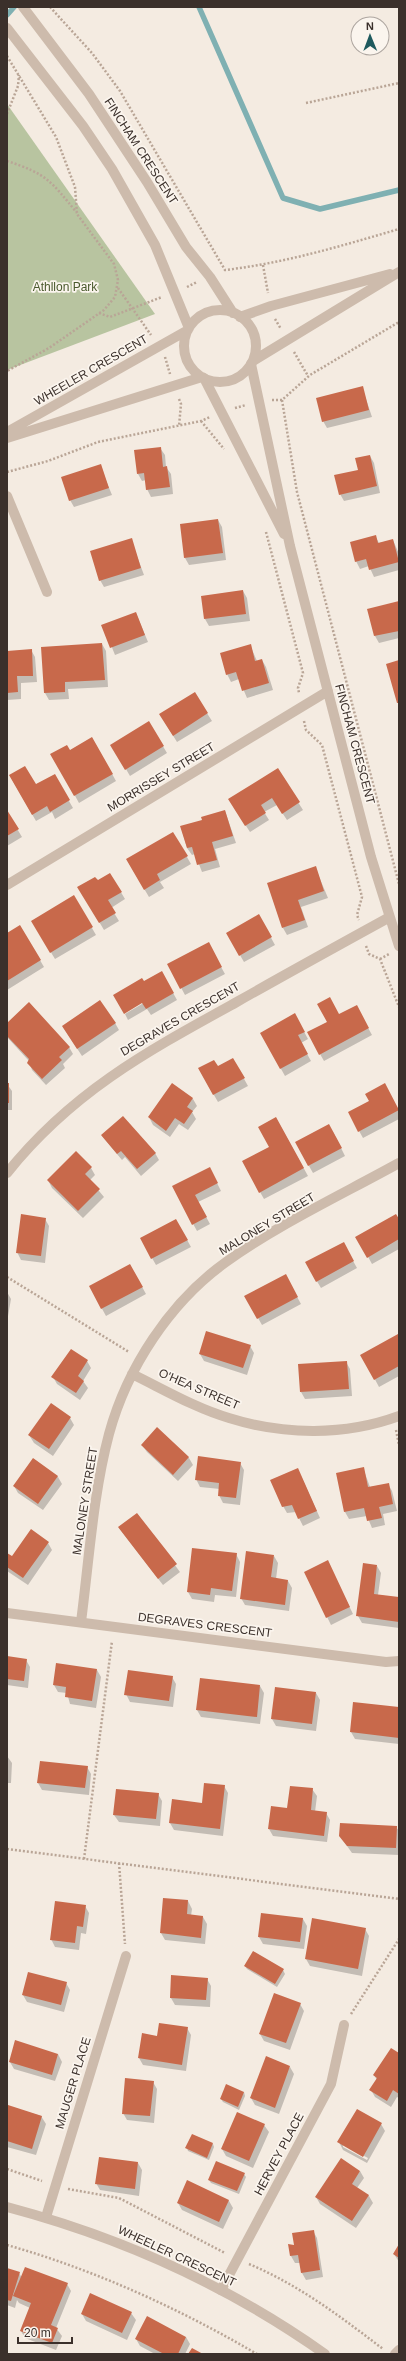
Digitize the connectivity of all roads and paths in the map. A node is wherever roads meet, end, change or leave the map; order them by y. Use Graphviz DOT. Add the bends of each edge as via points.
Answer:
graph roads {
  1 [pos="50,7"];
  2 [pos="24,8"];
  3 [pos="7,28"];
  4 [pos="7,56"];
  5 [pos="19,76"];
  6 [pos="399,83"];
  7 [pos="306,102"];
  8 [pos="7,114"];
  9 [pos="7,161"];
  10 [pos="77,214"];
  11 [pos="399,229"];
  12 [pos="263,265"];
  13 [pos="399,272"];
  14 [pos="118,288"];
  15 [pos="271,306"];
  16 [pos="134,309"];
  17 [pos="99,313"];
  18 [pos="236,315"];
  19 [pos="399,322"];
  20 [pos="189,329"];
  21 [pos="150,333"];
  22 [pos="164,352"];
  23 [pos="252,363"];
  24 [pos="7,372"];
  25 [pos="203,378"];
  26 [pos="171,380"];
  27 [pos="260,400"];
  28 [pos="282,400"];
  29 [pos="181,404"];
  30 [pos="221,412"];
  31 [pos="201,421"];
  32 [pos="179,426"];
  33 [pos="7,432"];
  34 [pos="7,438"];
  35 [pos="229,456"];
  36 [pos="7,472"];
  37 [pos="7,496"];
  38 [pos="265,531"];
  39 [pos="290,546"];
  40 [pos="47,592"];
  41 [pos="298,688"];
  42 [pos="328,692"];
  43 [pos="306,730"];
  44 [pos="399,884"];
  45 [pos="7,885"];
  46 [pos="357,915"];
  47 [pos="388,918"];
  48 [pos="399,946"];
  49 [pos="368,954"];
  50 [pos="399,1007"];
  51 [pos="399,1163"];
  52 [pos="7,1173"];
  53 [pos="7,1277"];
  54 [pos="140,1360"];
  55 [pos="132,1374"];
  56 [pos="399,1416"];
  57 [pos="7,1613"];
  58 [pos="81,1622"];
  59 [pos="114,1626"];
  60 [pos="399,1661"];
  61 [pos="7,1849"];
  62 [pos="84,1859"];
  63 [pos="119,1863"];
  64 [pos="399,1899"];
  65 [pos="399,1940"];
  66 [pos="126,1956"];
  67 [pos="344,2025"];
  68 [pos="7,2169"];
  69 [pos="48,2183"];
  70 [pos="67,2188"];
  71 [pos="7,2207"];
  72 [pos="46,2217"];
  73 [pos="7,2245"];
  74 [pos="227,2255"];
  75 [pos="245,2263"];
  76 [pos="221,2290"];
  77 [pos="399,2350"];
  78 [pos="391,2353"];
  79 [pos="257,2354"];
  80 [pos="325,2354"];
  1 -- 12 [label="path" via="92,53 120,91 225,270"];
  2 -- 18 [label="street, FINCHAM CRESCENT" via="89,94 186,247"];
  3 -- 20 [label="street" via="112,169 155,245"];
  4 -- 5 [label="path"];
  5 -- 8 [label="path" via="18,86"];
  5 -- 10 [label="path" via="56,137 75,187"];
  6 -- 7 [label="path"];
  9 -- 10 [label="path" via="32,169 51,181"];
  10 -- 14 [label="path" via="114,264 118,274"];
  11 -- 12 [label="path" via="309,255"];
  12 -- 15 [label="path"];
  13 -- 15 [label="street"];
  13 -- 23 [label="street"];
  14 -- 16 [label="path"];
  14 -- 17 [label="path" via="112,302"];
  15 -- 18 [label="street"];
  16 -- 17 [label="path" via="110,317"];
  16 -- 21 [label="path"];
  17 -- 24 [label="path" via="49,348"];
  18 -- 20 [label="street" via="216,311 205,314"];
  18 -- 23 [label="street" via="252,330 255,340"];
  19 -- 28 [label="path" via="308,376"];
  20 -- 25 [label="street" via="184,347 186,356 192,368"];
  20 -- 33 [label="street, WHEELER CRESCENT"];
  22 -- 26 [label="path"];
  23 -- 25 [label="street" via="231,380 213,381"];
  23 -- 27 [label="street, FINCHAM CRESCENT"];
  25 -- 30 [label="street, FINCHAM CRESCENT"];
  25 -- 34 [label="street"];
  27 -- 28 [label="path"];
  27 -- 30 [label="path"];
  27 -- 39 [label="street, FINCHAM CRESCENT"];
  28 -- 44 [label="path" via="297,492"];
  29 -- 32 [label="path"];
  30 -- 31 [label="path"];
  30 -- 39 [label="street, FINCHAM CRESCENT"];
  31 -- 32 [label="path"];
  31 -- 35 [label="path"];
  32 -- 36 [label="path" via="98,442 48,461"];
  37 -- 40 [label="street"];
  38 -- 41 [label="path" via="303,673"];
  39 -- 42 [label="street, FINCHAM CRESCENT"];
  42 -- 45 [label="street, MORRISSEY STREET"];
  42 -- 47 [label="street, FINCHAM CRESCENT"];
  43 -- 46 [label="path" via="322,745 362,897"];
  47 -- 48 [label="street, FINCHAM CRESCENT"];
  47 -- 52 [label="street, DEGRAVES CRESCENT" via="160,1044 111,1075 66,1111 24,1152"];
  49 -- 50 [label="path" via="380,959"];
  51 -- 54 [label="street, MALONEY STREET" via="263,1238 225,1262 174,1312"];
  53 -- 54 [label="path"];
  54 -- 55 [label="street, MALONEY STREET"];
  55 -- 56 [label="street, O'HEA STREET" via="228,1418 273,1428 318,1431 363,1426"];
  55 -- 58 [label="street, MALONEY STREET" via="123,1393 108,1441 100,1477"];
  57 -- 58 [label="street, DEGRAVES CRESCENT"];
  58 -- 59 [label="street, DEGRAVES CRESCENT"];
  59 -- 60 [label="street, DEGRAVES CRESCENT" via="386,1662"];
  59 -- 62 [label="path"];
  61 -- 62 [label="path"];
  62 -- 63 [label="path"];
  63 -- 64 [label="path"];
  63 -- 66 [label="path"];
  65 -- 67 [label="path"];
  66 -- 72 [label="street, MAUGER PLACE"];
  67 -- 76 [label="street, HERVEY PLACE" via="331,2084"];
  68 -- 69 [label="path"];
  70 -- 74 [label="path" via="119,2198"];
  71 -- 72 [label="street, WHEELER CRESCENT"];
  72 -- 76 [label="street, WHEELER CRESCENT" via="113,2240"];
  73 -- 79 [label="path" via="107,2278 209,2326"];
  75 -- 78 [label="path" via="267,2272 326,2306"];
  76 -- 80 [label="street, WHEELER CRESCENT" via="295,2333"];
  77 -- 78 [label="street"];
}
